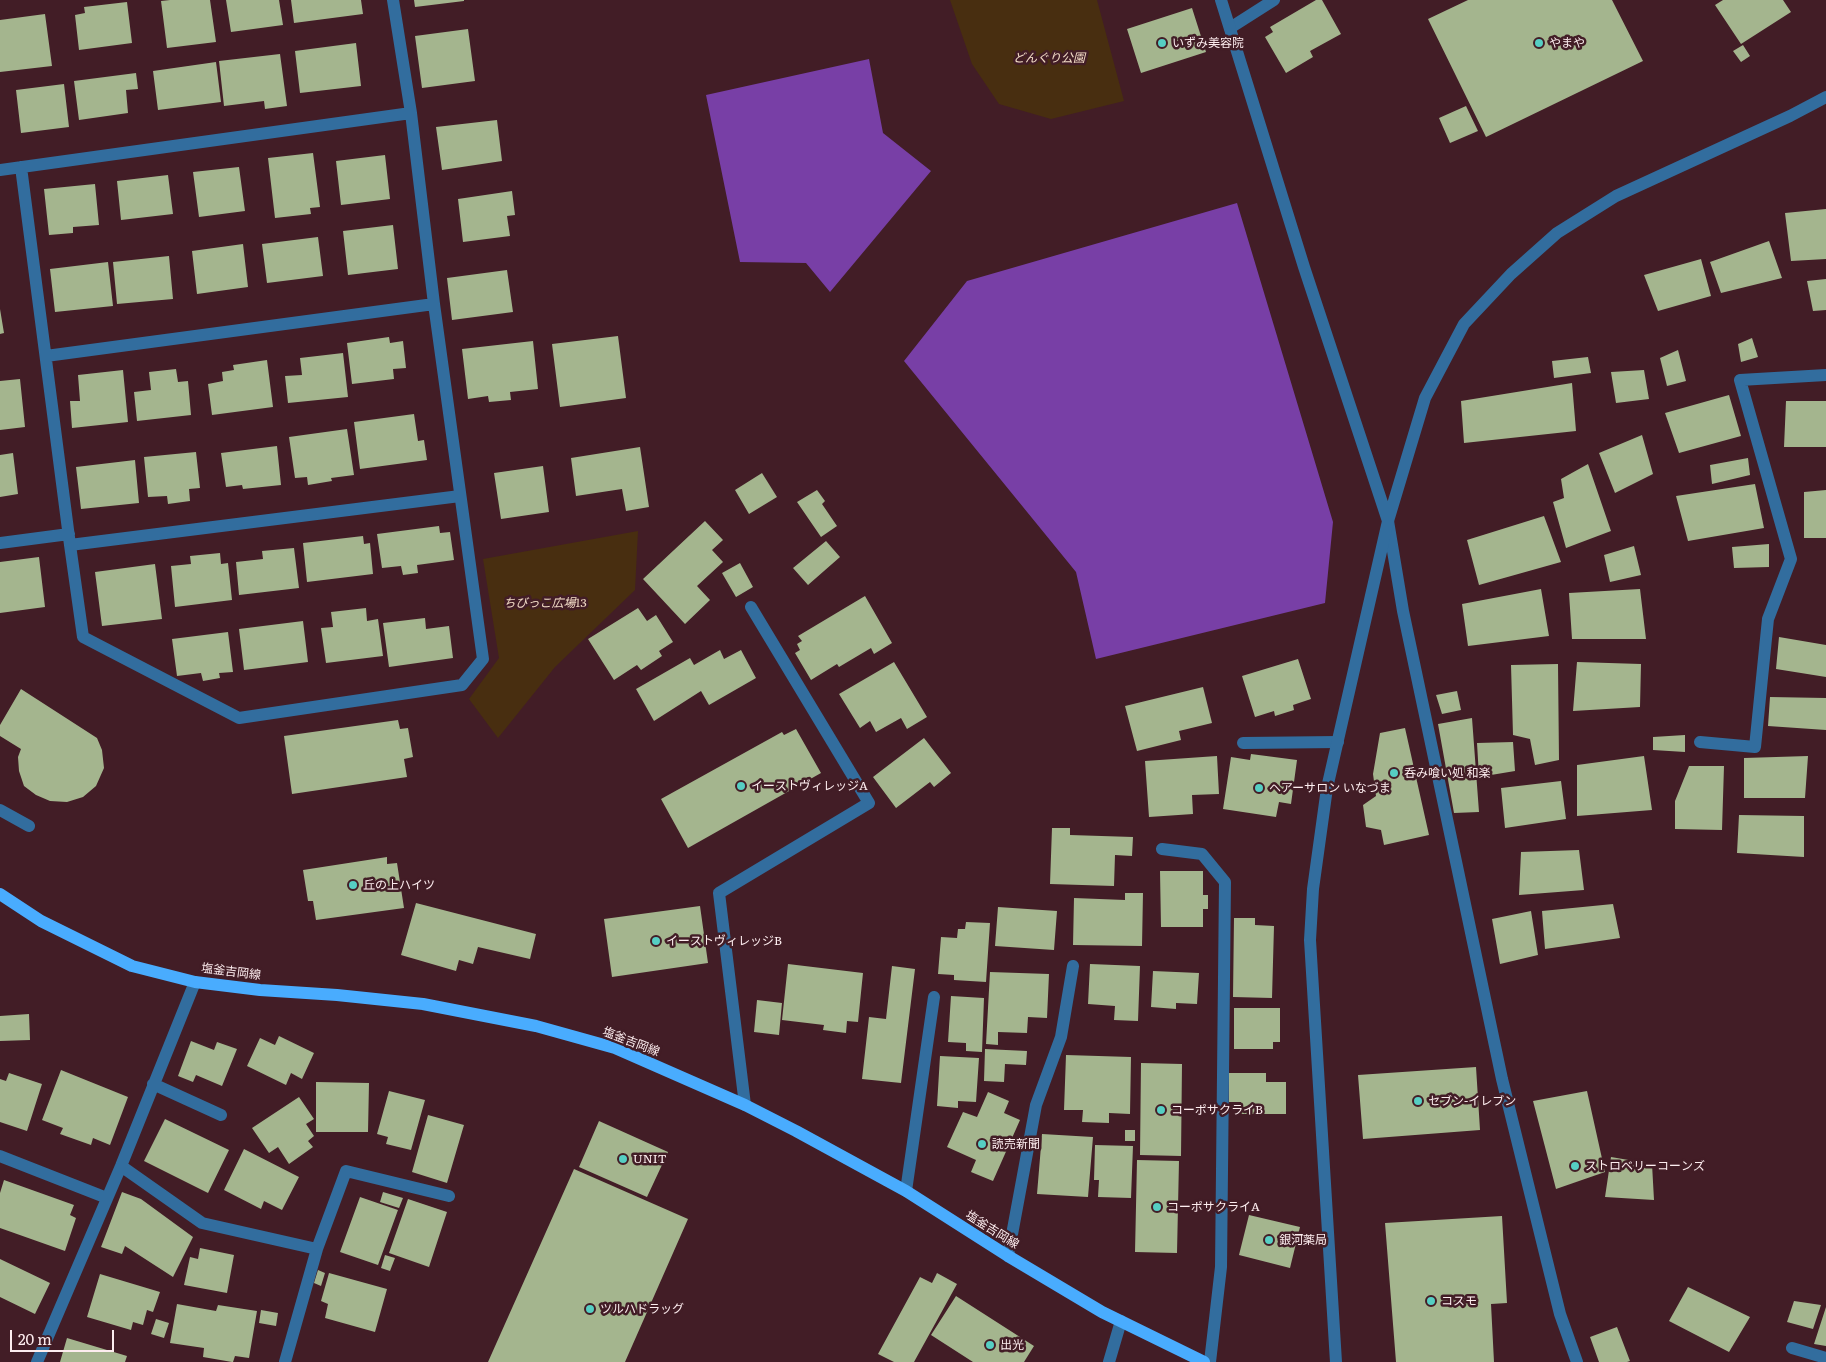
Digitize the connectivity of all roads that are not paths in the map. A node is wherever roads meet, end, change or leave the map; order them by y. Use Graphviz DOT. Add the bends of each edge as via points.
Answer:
graph roads {
  1 [pos="393,0"];
  2 [pos="1222,0"];
  3 [pos="1274,0"];
  4 [pos="1230,28"];
  5 [pos="1826,97"];
  6 [pos="411,113"];
  7 [pos="21,167"];
  8 [pos="0,170"];
  9 [pos="434,304"];
  10 [pos="46,356"];
  11 [pos="1826,375"];
  12 [pos="460,496"];
  13 [pos="1388,521"];
  14 [pos="70,540"];
  15 [pos="0,543"];
  16 [pos="751,607"];
  17 [pos="1338,742"];
  18 [pos="1700,742"];
  19 [pos="1243,743"];
  20 [pos="0,810"];
  21 [pos="29,826"];
  22 [pos="1162,849"];
  23 [pos="0,894"];
  24 [pos="1073,966"];
  25 [pos="196,982"];
  26 [pos="934,997"];
  27 [pos="154,1084"];
  28 [pos="745,1105"];
  29 [pos="221,1115"];
  30 [pos="0,1156"];
  31 [pos="121,1166"];
  32 [pos="906,1192"];
  33 [pos="450,1196"];
  34 [pos="107,1198"];
  35 [pos="317,1249"];
  36 [pos="1008,1256"];
  37 [pos="1121,1321"];
  38 [pos="1792,1348"];
  39 [pos="1826,1358"];
  40 [pos="37,1362"];
  41 [pos="284,1362"];
  42 [pos="1109,1362"];
  43 [pos="1204,1362"];
  44 [pos="1210,1362"];
  45 [pos="1336,1362"];
  46 [pos="1577,1362"];
  1 -- 6 [label="street"];
  2 -- 4 [label="street"];
  3 -- 4 [label="street"];
  4 -- 13 [label="street" via="1307,277"];
  5 -- 13 [label="street" via="1616,196 1557,233 1511,274 1464,324 1425,398"];
  6 -- 7 [label="street"];
  6 -- 9 [label="street"];
  7 -- 8 [label="street"];
  7 -- 10 [label="street"];
  9 -- 10 [label="street"];
  9 -- 12 [label="street"];
  10 -- 14 [label="street"];
  11 -- 18 [label="street" via="1740,380 1791,559 1768,619 1755,747"];
  12 -- 14 [label="street"];
  12 -- 14 [label="street" via="483,659 462,685 239,718 83,637"];
  13 -- 17 [label="street"];
  13 -- 46 [label="street" via="1403,611 1502,1078 1560,1314"];
  14 -- 15 [label="street"];
  16 -- 28 [label="street" via="869,803 719,893"];
  17 -- 19 [label="street"];
  17 -- 45 [label="street" via="1327,788 1313,889 1310,940"];
  20 -- 21 [label="street"];
  22 -- 44 [label="street" via="1202,854 1225,882 1221,1267"];
  23 -- 25 [label="main road, 塩釜吉岡線" via="41,921 132,966"];
  24 -- 36 [label="street" via="1061,1037 1036,1105"];
  25 -- 27 [label="street"];
  25 -- 28 [label="main road, 塩釜吉岡線" via="424,1004 536,1026 615,1048"];
  26 -- 32 [label="street"];
  27 -- 29 [label="street"];
  27 -- 31 [label="street"];
  28 -- 32 [label="main road, 塩釜吉岡線"];
  30 -- 34 [label="street"];
  31 -- 34 [label="street"];
  31 -- 35 [label="street" via="202,1223"];
  32 -- 36 [label="main road, 塩釜吉岡線"];
  33 -- 35 [label="street" via="346,1171"];
  34 -- 40 [label="street"];
  35 -- 41 [label="street"];
  36 -- 37 [label="main road, 塩釜吉岡線"];
  37 -- 42 [label="street"];
  37 -- 43 [label="main road, 塩釜吉岡線"];
  38 -- 39 [label="street"];
}
